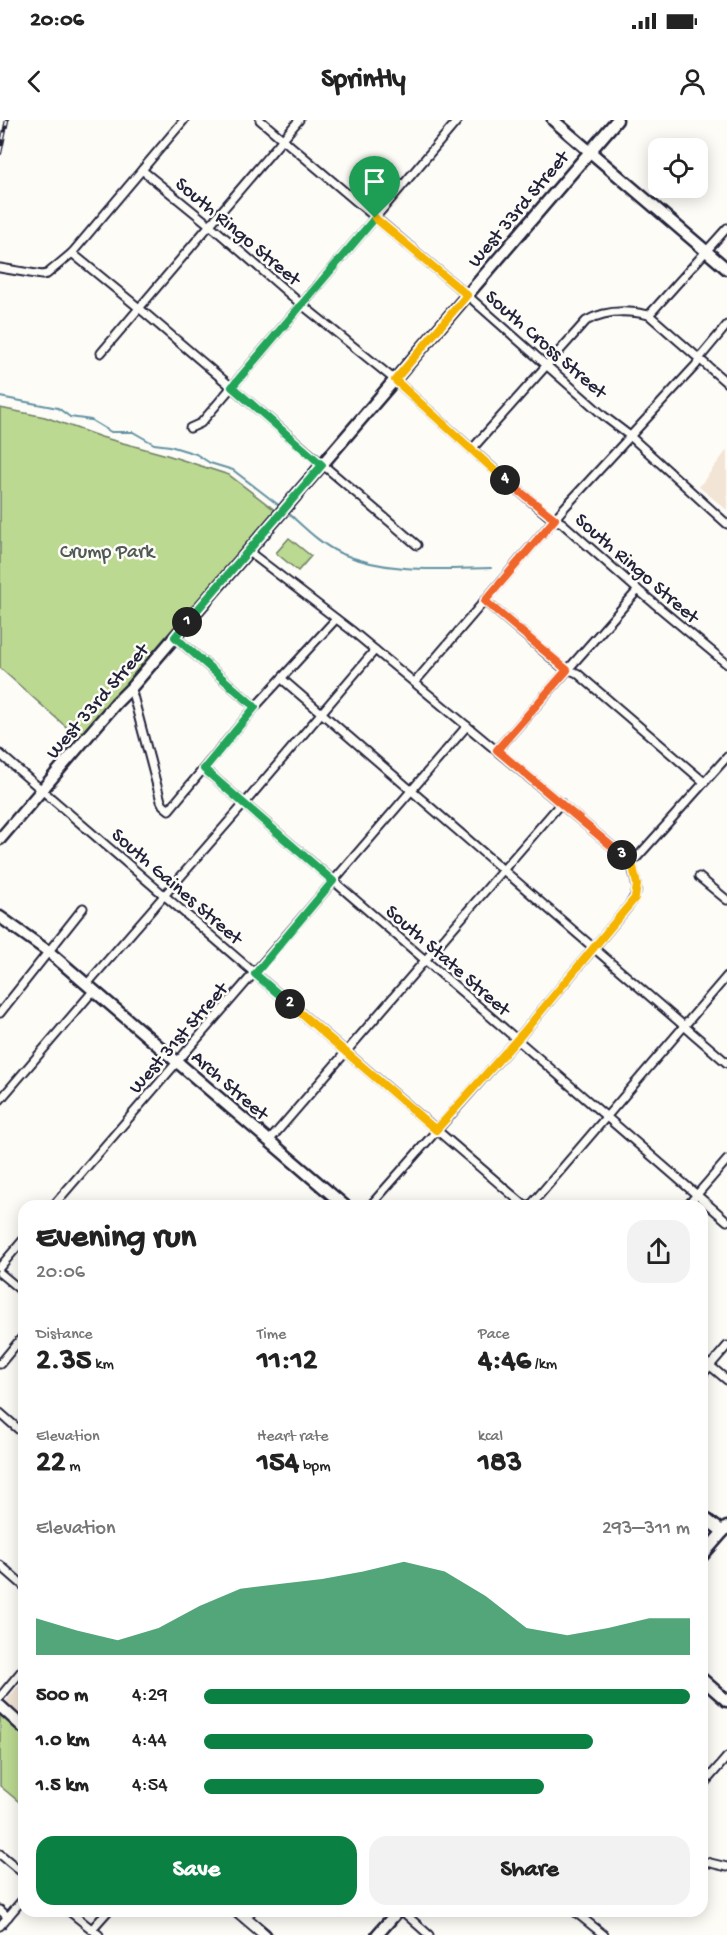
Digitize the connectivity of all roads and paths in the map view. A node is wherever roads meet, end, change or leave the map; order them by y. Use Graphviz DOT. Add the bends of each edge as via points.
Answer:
graph roads {
  1 [pos="184,120"];
  2 [pos="260,120"];
  3 [pos="299,120"];
  4 [pos="458,120"];
  5 [pos="553,120"];
  6 [pos="617,120"];
  7 [pos="283,140"];
  8 [pos="590,152"];
  9 [pos="142,170"];
  10 [pos="375,218"];
  11 [pos="209,224"];
  12 [pos="727,228"];
  13 [pos="706,251"];
  14 [pos="72,253"];
  15 [pos="0,268"];
  16 [pos="727,269"];
  17 [pos="467,295"];
  18 [pos="301,304"];
  19 [pos="139,308"];
  20 [pos="649,315"];
  21 [pos="727,325"];
  22 [pos="101,353"];
  23 [pos="700,359"];
  24 [pos="548,366"];
  25 [pos="395,380"];
  26 [pos="727,383"];
  27 [pos="232,387"];
  28 [pos="190,428"];
  29 [pos="630,436"];
  30 [pos="472,449"];
  31 [pos="322,465"];
  32 [pos="555,519"];
  33 [pos="727,524"];
  34 [pos="417,545"];
  35 [pos="248,551"];
  36 [pos="638,590"];
  37 [pos="485,601"];
  38 [pos="336,619"];
  39 [pos="175,637"];
  40 [pos="375,650"];
  41 [pos="727,664"];
  42 [pos="567,670"];
  43 [pos="282,679"];
  44 [pos="415,682"];
  45 [pos="131,688"];
  46 [pos="255,707"];
  47 [pos="322,713"];
  48 [pos="467,726"];
  49 [pos="497,750"];
  50 [pos="0,754"];
  51 [pos="727,757"];
  52 [pos="204,769"];
  53 [pos="704,782"];
  54 [pos="42,790"];
  55 [pos="412,792"];
  56 [pos="561,803"];
  57 [pos="244,804"];
  58 [pos="0,839"];
  59 [pos="632,862"];
  60 [pos="504,870"];
  61 [pos="699,877"];
  62 [pos="333,881"];
  63 [pos="164,896"];
  64 [pos="727,900"];
  65 [pos="83,908"];
  66 [pos="0,917"];
  67 [pos="593,948"];
  68 [pos="49,952"];
  69 [pos="425,961"];
  70 [pos="255,974"];
  71 [pos="727,976"];
  72 [pos="90,987"];
  73 [pos="0,1013"];
  74 [pos="685,1026"];
  75 [pos="516,1040"];
  76 [pos="346,1052"];
  77 [pos="178,1062"];
  78 [pos="727,1063"];
  79 [pos="0,1100"];
  80 [pos="606,1117"];
  81 [pos="436,1130"];
  82 [pos="268,1141"];
  83 [pos="727,1160"];
  84 [pos="697,1195"];
  85 [pos="58,1200"];
  86 [pos="338,1200"];
  87 [pos="375,1200"];
  88 [pos="518,1200"];
  89 [pos="535,1200"];
  90 [pos="692,1200"];
  91 [pos="703,1200"];
  92 [pos="708,1205"];
  93 [pos="727,1221"];
  94 [pos="18,1246"];
  95 [pos="0,1267"];
  96 [pos="0,1273"];
  97 [pos="18,1288"];
  98 [pos="18,1342"];
  99 [pos="727,1346"];
  100 [pos="0,1364"];
  101 [pos="710,1366"];
  102 [pos="708,1368"];
  103 [pos="727,1380"];
  104 [pos="0,1413"];
  105 [pos="18,1429"];
  106 [pos="708,1519"];
  107 [pos="726,1532"];
  108 [pos="708,1550"];
  109 [pos="0,1565"];
  110 [pos="18,1581"];
  111 [pos="18,1675"];
  112 [pos="708,1684"];
  113 [pos="0,1697"];
  114 [pos="727,1701"];
  115 [pos="0,1707"];
  116 [pos="18,1723"];
  117 [pos="727,1758"];
  118 [pos="708,1779"];
  119 [pos="0,1854"];
  120 [pos="708,1862"];
  121 [pos="727,1867"];
  122 [pos="18,1869"];
  123 [pos="18,1905"];
  124 [pos="0,1910"];
  125 [pos="8,1917"];
  126 [pos="77,1917"];
  127 [pos="103,1917"];
  128 [pos="248,1917"];
  129 [pos="394,1917"];
  130 [pos="407,1917"];
  131 [pos="582,1917"];
  132 [pos="0,1926"];
  133 [pos="92,1929"];
  134 [pos="99,1935"];
  135 [pos="265,1935"];
  136 [pos="377,1935"];
  137 [pos="429,1935"];
  138 [pos="604,1935"];
  1 -- 9 [label="street"];
  2 -- 7 [label="street, South Cross Street"];
  3 -- 7 [label="street"];
  4 -- 10 [label="street"];
  5 -- 8 [label="street"];
  6 -- 8 [label="street, West 33rd Street"];
  7 -- 10 [label="street, South Cross Street"];
  7 -- 11 [label="street"];
  8 -- 13 [label="street"];
  8 -- 17 [label="street, West 33rd Street"];
  9 -- 11 [label="street, South Ringo Street"];
  9 -- 14 [label="street"];
  10 -- 17 [label="street, South Cross Street"];
  10 -- 18 [label="street"];
  11 -- 18 [label="street, South Ringo Street"];
  11 -- 19 [label="street"];
  12 -- 13 [label="street"];
  13 -- 16 [label="street"];
  13 -- 20 [label="street"];
  14 -- 15 [label="street" via="47,274"];
  14 -- 19 [label="street"];
  17 -- 24 [label="street, South Cross Street"];
  17 -- 25 [label="street, West 33rd Street"];
  18 -- 25 [label="street, South Ringo Street"];
  18 -- 27 [label="street"];
  19 -- 22 [label="street"];
  19 -- 27 [label="street"];
  20 -- 23 [label="street"];
  20 -- 24 [label="street" via="622,312 595,316 579,328"];
  21 -- 23 [label="street"];
  23 -- 26 [label="street"];
  23 -- 29 [label="street"];
  24 -- 29 [label="street, South Cross Street"];
  24 -- 30 [label="street"];
  25 -- 30 [label="street, South Ringo Street"];
  25 -- 31 [label="street, West 33rd Street"];
  27 -- 28 [label="street" via="201,423"];
  27 -- 31 [label="street"];
  29 -- 32 [label="street"];
  29 -- 33 [label="street, South Cross Street"];
  30 -- 32 [label="street, South Ringo Street"];
  31 -- 34 [label="street"];
  31 -- 35 [label="street, West 33rd Street"];
  32 -- 36 [label="street, South Ringo Street"];
  32 -- 37 [label="street"];
  35 -- 38 [label="street"];
  35 -- 39 [label="street, West 33rd Street"];
  36 -- 41 [label="street, South Ringo Street"];
  36 -- 42 [label="street"];
  37 -- 42 [label="street"];
  37 -- 44 [label="street"];
  38 -- 40 [label="street"];
  38 -- 43 [label="street"];
  39 -- 45 [label="street, West 33rd Street"];
  39 -- 46 [label="street"];
  40 -- 44 [label="street"];
  40 -- 47 [label="street"];
  42 -- 49 [label="street"];
  42 -- 53 [label="street" via="577,673"];
  43 -- 46 [label="street"];
  43 -- 47 [label="street"];
  44 -- 48 [label="street"];
  45 -- 52 [label="street" via="163,805 170,810"];
  45 -- 54 [label="street, West 33rd Street"];
  46 -- 52 [label="street"];
  47 -- 55 [label="street"];
  47 -- 57 [label="street"];
  48 -- 49 [label="street"];
  48 -- 55 [label="street, West 31st Street"];
  49 -- 56 [label="street"];
  50 -- 54 [label="street, South Gaines Street"];
  51 -- 53 [label="street"];
  52 -- 57 [label="street, South State Street"];
  53 -- 59 [label="street"];
  54 -- 58 [label="street, West 33rd Street"];
  54 -- 63 [label="street, South Gaines Street"];
  55 -- 60 [label="street"];
  55 -- 62 [label="street, West 31st Street"];
  56 -- 59 [label="street"];
  56 -- 60 [label="street"];
  57 -- 62 [label="street, South State Street"];
  57 -- 63 [label="street"];
  59 -- 67 [label="street" via="636,896"];
  60 -- 67 [label="street"];
  60 -- 69 [label="street"];
  61 -- 64 [label="street"];
  62 -- 69 [label="street, South State Street"];
  62 -- 70 [label="street, West 31st Street"];
  63 -- 70 [label="street, South Gaines Street"];
  63 -- 72 [label="street"];
  65 -- 68 [label="street"];
  66 -- 68 [label="street, Arch Street"];
  67 -- 74 [label="street"];
  67 -- 75 [label="street"];
  68 -- 72 [label="street, Arch Street"];
  68 -- 73 [label="street"];
  69 -- 75 [label="street, South State Street"];
  69 -- 76 [label="street"];
  70 -- 76 [label="street, South Gaines Street"];
  70 -- 77 [label="street, West 31st Street"];
  71 -- 74 [label="street"];
  72 -- 77 [label="street, Arch Street"];
  72 -- 79 [label="street"];
  74 -- 78 [label="street"];
  74 -- 80 [label="street"];
  75 -- 80 [label="street, South State Street"];
  75 -- 81 [label="street"];
  76 -- 81 [label="street, South Gaines Street"];
  76 -- 82 [label="street"];
  77 -- 82 [label="street, Arch Street"];
  77 -- 85 [label="street, West 31st Street"];
  80 -- 84 [label="street, South State Street"];
  80 -- 89 [label="street"];
  81 -- 87 [label="street"];
  81 -- 88 [label="street, South Gaines Street"];
  82 -- 86 [label="street, Arch Street"];
  83 -- 84 [label="street"];
  84 -- 90 [label="street"];
  84 -- 91 [label="street, South State Street"];
  92 -- 93 [label="street, South State Street"];
  94 -- 95 [label="street"];
  96 -- 97 [label="street"];
  98 -- 100 [label="street"];
  99 -- 101 [label="street"];
  101 -- 102 [label="street"];
  101 -- 103 [label="street"];
  104 -- 105 [label="street"];
  106 -- 107 [label="street"];
  107 -- 108 [label="street"];
  109 -- 110 [label="street"];
  111 -- 113 [label="street"];
  112 -- 114 [label="street"];
  115 -- 116 [label="street"];
  117 -- 118 [label="street"];
  119 -- 122 [label="street"];
  120 -- 121 [label="street"];
  123 -- 125 [label="street"];
  124 -- 125 [label="street"];
  125 -- 132 [label="street"];
  126 -- 133 [label="street"];
  127 -- 133 [label="street"];
  128 -- 135 [label="street"];
  129 -- 136 [label="street"];
  130 -- 137 [label="street"];
  131 -- 138 [label="street"];
  133 -- 134 [label="street"];
}
